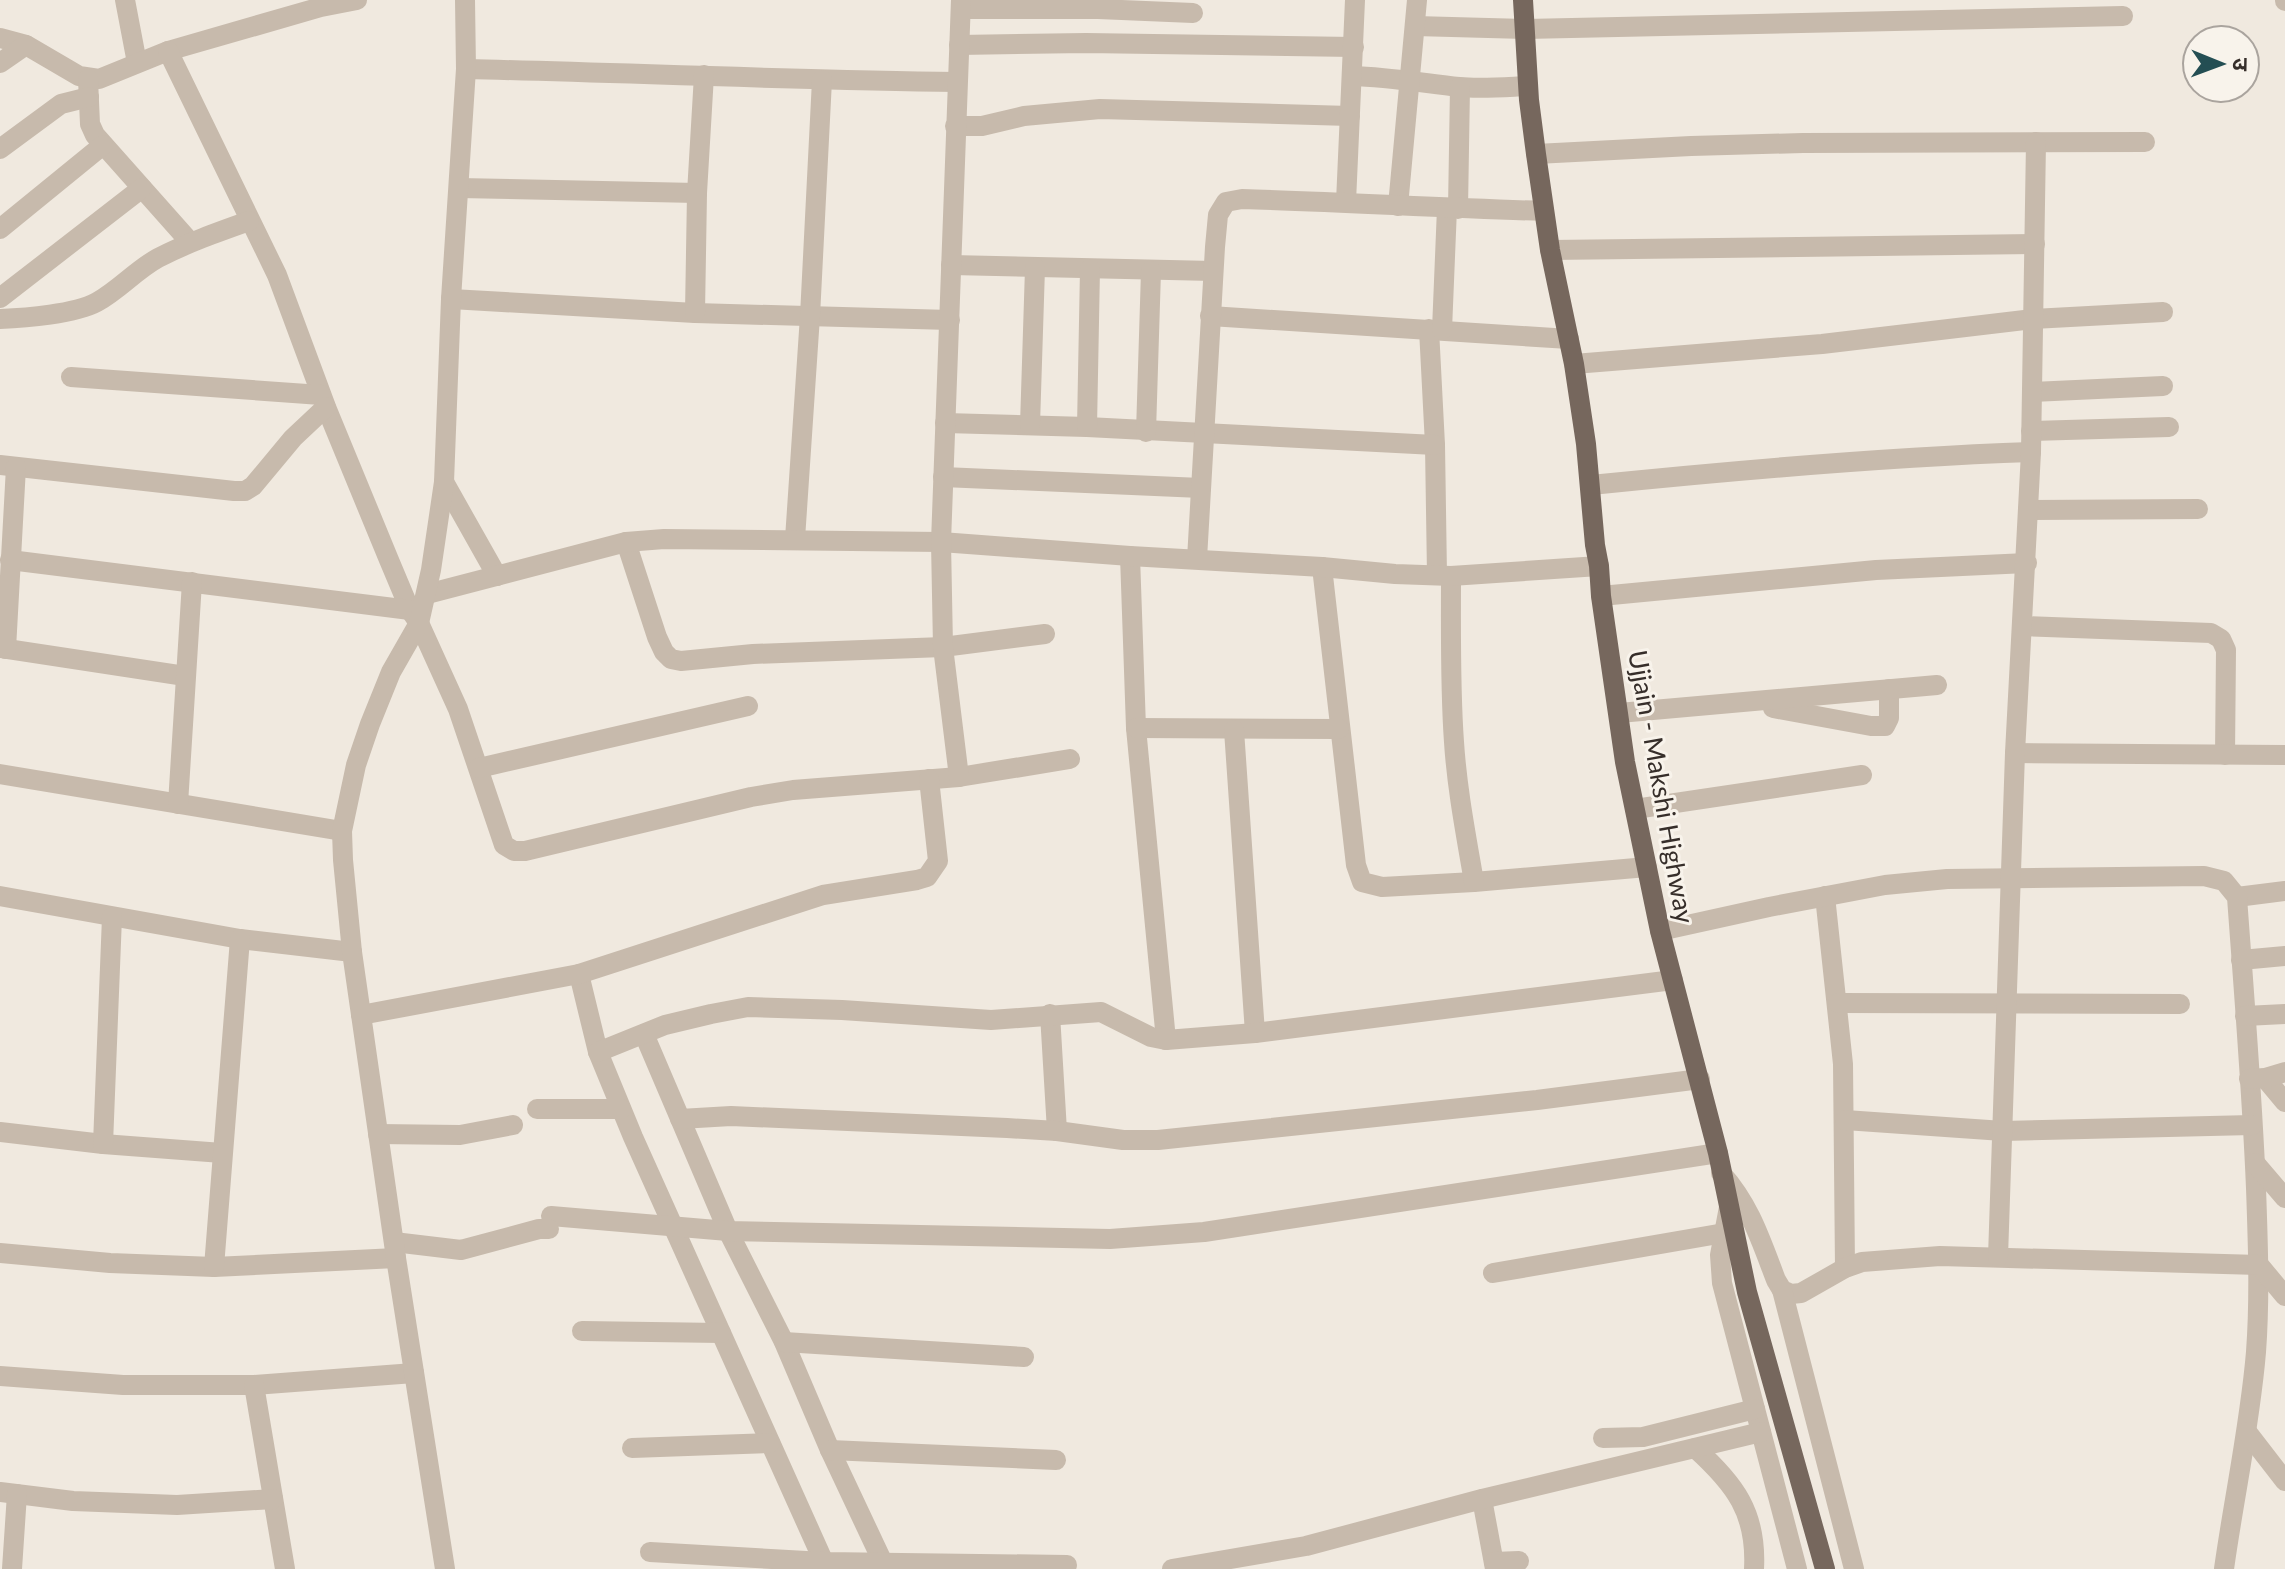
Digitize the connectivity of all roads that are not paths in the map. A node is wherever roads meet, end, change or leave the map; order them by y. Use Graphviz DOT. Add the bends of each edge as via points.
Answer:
graph roads {
  1 [pos="125,0"];
  2 [pos="357,0"];
  3 [pos="465,0"];
  4 [pos="1355,0"];
  5 [pos="1417,0"];
  6 [pos="1523,0"];
  7 [pos="322,4"];
  8 [pos="961,4"];
  9 [pos="1193,13"];
  10 [pos="2123,16"];
  11 [pos="1415,26"];
  12 [pos="1525,29"];
  13 [pos="0,38"];
  14 [pos="26,45"];
  15 [pos="959,45"];
  16 [pos="1354,47"];
  17 [pos="168,51"];
  18 [pos="0,63"];
  19 [pos="137,63"];
  20 [pos="466,69"];
  21 [pos="704,75"];
  22 [pos="1352,76"];
  23 [pos="822,80"];
  24 [pos="1410,80"];
  25 [pos="957,82"];
  26 [pos="1528,86"];
  27 [pos="1460,87"];
  28 [pos="88,88"];
  29 [pos="1350,116"];
  30 [pos="955,126"];
  31 [pos="2036,142"];
  32 [pos="2145,142"];
  33 [pos="103,145"];
  34 [pos="0,149"];
  35 [pos="1536,154"];
  36 [pos="142,188"];
  37 [pos="459,188"];
  38 [pos="697,193"];
  39 [pos="1346,202"];
  40 [pos="1398,206"];
  41 [pos="1452,209"];
  42 [pos="1544,211"];
  43 [pos="249,221"];
  44 [pos="0,229"];
  45 [pos="190,242"];
  46 [pos="2035,244"];
  47 [pos="1550,250"];
  48 [pos="951,265"];
  49 [pos="1035,268"];
  50 [pos="1090,269"];
  51 [pos="1151,271"];
  52 [pos="1213,271"];
  53 [pos="0,298"];
  54 [pos="451,299"];
  55 [pos="2163,312"];
  56 [pos="695,313"];
  57 [pos="810,316"];
  58 [pos="1210,316"];
  59 [pos="0,319"];
  60 [pos="2033,319"];
  61 [pos="950,320"];
  62 [pos="1436,330"];
  63 [pos="1569,339"];
  64 [pos="1574,364"];
  65 [pos="71,377"];
  66 [pos="2163,386"];
  67 [pos="2032,392"];
  68 [pos="324,401"];
  69 [pos="945,423"];
  70 [pos="1030,425"];
  71 [pos="1087,427"];
  72 [pos="2169,427"];
  73 [pos="2031,431"];
  74 [pos="1146,432"];
  75 [pos="1205,434"];
  76 [pos="1435,445"];
  77 [pos="2031,452"];
  78 [pos="8,466"];
  79 [pos="943,477"];
  80 [pos="444,482"];
  81 [pos="1591,485"];
  82 [pos="1201,488"];
  83 [pos="2198,509"];
  84 [pos="2028,510"];
  85 [pos="795,539"];
  86 [pos="626,542"];
  87 [pos="941,542"];
  88 [pos="1130,556"];
  89 [pos="1197,559"];
  90 [pos="10,560"];
  91 [pos="2027,563"];
  92 [pos="1599,566"];
  93 [pos="1322,567"];
  94 [pos="497,576"];
  95 [pos="1444,576"];
  96 [pos="192,582"];
  97 [pos="427,594"];
  98 [pos="1601,596"];
  99 [pos="414,616"];
  100 [pos="2022,626"];
  101 [pos="1045,634"];
  102 [pos="943,647"];
  103 [pos="3,649"];
  104 [pos="185,676"];
  105 [pos="1937,685"];
  106 [pos="1889,689"];
  107 [pos="1746,703"];
  108 [pos="748,706"];
  109 [pos="1619,713"];
  110 [pos="1136,728"];
  111 [pos="1339,729"];
  112 [pos="1234,730"];
  113 [pos="2015,753"];
  114 [pos="2225,755"];
  115 [pos="2285,755"];
  116 [pos="1070,759"];
  117 [pos="479,768"];
  118 [pos="0,774"];
  119 [pos="1862,775"];
  120 [pos="959,777"];
  121 [pos="929,779"];
  122 [pos="178,804"];
  123 [pos="1635,809"];
  124 [pos="342,831"];
  125 [pos="1647,867"];
  126 [pos="2010,880"];
  127 [pos="1474,882"];
  128 [pos="2285,891"];
  129 [pos="0,896"];
  130 [pos="1825,896"];
  131 [pos="2237,897"];
  132 [pos="112,917"];
  133 [pos="1660,931"];
  134 [pos="240,939"];
  135 [pos="352,952"];
  136 [pos="2285,956"];
  137 [pos="2241,960"];
  138 [pos="579,974"];
  139 [pos="1673,980"];
  140 [pos="1838,1003"];
  141 [pos="2008,1004"];
  142 [pos="2180,1004"];
  143 [pos="1050,1014"];
  144 [pos="2285,1014"];
  145 [pos="361,1015"];
  146 [pos="2245,1016"];
  147 [pos="1255,1033"];
  148 [pos="644,1034"];
  149 [pos="1166,1040"];
  150 [pos="598,1052"];
  151 [pos="2267,1077"];
  152 [pos="1700,1079"];
  153 [pos="2285,1102"];
  154 [pos="537,1109"];
  155 [pos="621,1109"];
  156 [pos="680,1119"];
  157 [pos="1845,1120"];
  158 [pos="513,1125"];
  159 [pos="2252,1125"];
  160 [pos="1057,1131"];
  161 [pos="2003,1131"];
  162 [pos="0,1132"];
  163 [pos="378,1134"];
  164 [pos="103,1144"];
  165 [pos="222,1153"];
  166 [pos="1720,1163"];
  167 [pos="2255,1163"];
  168 [pos="2285,1198"];
  169 [pos="1729,1207"];
  170 [pos="674,1228"];
  171 [pos="728,1231"];
  172 [pos="1724,1233"];
  173 [pos="395,1250"];
  174 [pos="0,1253"];
  175 [pos="1998,1257"];
  176 [pos="2259,1265"];
  177 [pos="214,1267"];
  178 [pos="1845,1268"];
  179 [pos="1493,1273"];
  180 [pos="1782,1290"];
  181 [pos="2285,1296"];
  182 [pos="582,1331"];
  183 [pos="721,1333"];
  184 [pos="784,1342"];
  185 [pos="1024,1357"];
  186 [pos="414,1373"];
  187 [pos="0,1376"];
  188 [pos="254,1385"];
  189 [pos="1755,1409"];
  190 [pos="1761,1432"];
  191 [pos="2247,1432"];
  192 [pos="1603,1438"];
  193 [pos="770,1443"];
  194 [pos="632,1448"];
  195 [pos="1695,1448"];
  196 [pos="830,1450"];
  197 [pos="1056,1460"];
  198 [pos="2285,1481"];
  199 [pos="8,1493"];
  200 [pos="273,1499"];
  201 [pos="1482,1499"];
  202 [pos="650,1552"];
  203 [pos="1519,1561"];
  204 [pos="1067,1565"];
  205 [pos="1494,1565"];
  206 [pos="825,1566"];
  207 [pos="885,1566"];
  208 [pos="12,1569"];
  209 [pos="285,1569"];
  210 [pos="445,1569"];
  211 [pos="1172,1569"];
  212 [pos="1754,1569"];
  213 [pos="1797,1569"];
  214 [pos="1825,1569"];
  215 [pos="1854,1569"];
  216 [pos="2224,1569"];
  1 -- 19 [label="street"];
  2 -- 7 [label="street"];
  3 -- 20 [label="street"];
  4 -- 16 [label="street"];
  5 -- 11 [label="street"];
  6 -- 12 [label="main road, Ujjain - Makshi Highway"];
  7 -- 17 [label="street"];
  8 -- 9 [label="street"];
  8 -- 15 [label="street"];
  10 -- 12 [label="street"];
  11 -- 12 [label="street"];
  11 -- 24 [label="street"];
  12 -- 26 [label="main road, Ujjain - Makshi Highway"];
  13 -- 14 [label="street"];
  14 -- 18 [label="street"];
  14 -- 28 [label="street"];
  15 -- 16 [label="street"];
  15 -- 25 [label="street"];
  16 -- 22 [label="street"];
  17 -- 19 [label="street"];
  17 -- 43 [label="street"];
  19 -- 28 [label="street"];
  20 -- 21 [label="street"];
  20 -- 37 [label="street"];
  21 -- 23 [label="street"];
  21 -- 38 [label="street"];
  22 -- 24 [label="street"];
  22 -- 29 [label="street"];
  23 -- 25 [label="street"];
  23 -- 57 [label="street"];
  24 -- 27 [label="street"];
  24 -- 40 [label="street"];
  25 -- 30 [label="street"];
  26 -- 27 [label="street"];
  26 -- 35 [label="main road, Ujjain - Makshi Highway"];
  27 -- 41 [label="street"];
  28 -- 33 [label="street" via="90,124"];
  28 -- 34 [label="street"];
  29 -- 30 [label="street" via="1100,109"];
  29 -- 39 [label="street"];
  30 -- 48 [label="street"];
  31 -- 32 [label="street"];
  31 -- 35 [label="street" via="1719,145"];
  31 -- 46 [label="street"];
  33 -- 36 [label="street"];
  33 -- 44 [label="street"];
  35 -- 42 [label="main road, Ujjain - Makshi Highway"];
  36 -- 45 [label="street"];
  36 -- 53 [label="street"];
  37 -- 38 [label="street"];
  37 -- 54 [label="street"];
  38 -- 56 [label="street"];
  39 -- 40 [label="street"];
  39 -- 52 [label="street" via="1226,202 1218,215"];
  40 -- 41 [label="street"];
  41 -- 42 [label="street"];
  41 -- 62 [label="street"];
  42 -- 47 [label="main road, Ujjain - Makshi Highway"];
  43 -- 45 [label="street"];
  43 -- 68 [label="street" via="277,275"];
  45 -- 59 [label="street" via="154,260 97,302"];
  46 -- 47 [label="street"];
  46 -- 60 [label="street"];
  47 -- 63 [label="main road, Ujjain - Makshi Highway"];
  48 -- 49 [label="street"];
  48 -- 61 [label="street"];
  49 -- 50 [label="street"];
  49 -- 70 [label="street"];
  50 -- 51 [label="street"];
  50 -- 71 [label="street"];
  51 -- 52 [label="street"];
  51 -- 74 [label="street"];
  52 -- 58 [label="street"];
  54 -- 56 [label="street"];
  54 -- 80 [label="street"];
  55 -- 60 [label="street"];
  56 -- 57 [label="street"];
  57 -- 61 [label="street"];
  57 -- 85 [label="street"];
  58 -- 62 [label="street"];
  58 -- 75 [label="street"];
  60 -- 64 [label="street" via="1822,344"];
  60 -- 67 [label="street"];
  61 -- 69 [label="street"];
  62 -- 63 [label="street"];
  62 -- 76 [label="street"];
  63 -- 64 [label="main road, Ujjain - Makshi Highway"];
  64 -- 81 [label="main road, Ujjain - Makshi Highway"];
  65 -- 68 [label="street"];
  66 -- 67 [label="street"];
  67 -- 73 [label="street"];
  68 -- 78 [label="street" via="245,491"];
  68 -- 99 [label="street"];
  69 -- 70 [label="street"];
  69 -- 79 [label="street"];
  70 -- 71 [label="street"];
  71 -- 74 [label="street"];
  72 -- 73 [label="street"];
  73 -- 77 [label="street"];
  74 -- 75 [label="street"];
  75 -- 76 [label="street"];
  75 -- 82 [label="street"];
  76 -- 95 [label="street"];
  77 -- 81 [label="street" via="1816,463"];
  77 -- 84 [label="street"];
  78 -- 90 [label="street"];
  79 -- 82 [label="street"];
  79 -- 87 [label="street"];
  80 -- 94 [label="street"];
  80 -- 97 [label="street"];
  81 -- 92 [label="main road, Ujjain - Makshi Highway"];
  82 -- 89 [label="street"];
  83 -- 84 [label="street"];
  84 -- 91 [label="street"];
  85 -- 86 [label="street"];
  85 -- 87 [label="street"];
  86 -- 94 [label="street"];
  86 -- 102 [label="street" via="657,637 671,659"];
  87 -- 88 [label="street"];
  87 -- 102 [label="street"];
  88 -- 89 [label="street"];
  88 -- 110 [label="street"];
  89 -- 93 [label="street"];
  90 -- 96 [label="street"];
  90 -- 103 [label="street"];
  91 -- 98 [label="street" via="1876,570"];
  91 -- 100 [label="street"];
  92 -- 95 [label="street"];
  92 -- 98 [label="main road, Ujjain - Makshi Highway"];
  93 -- 95 [label="street"];
  93 -- 111 [label="street"];
  94 -- 97 [label="street"];
  95 -- 127 [label="street" via="1454,745"];
  96 -- 99 [label="street"];
  96 -- 104 [label="street"];
  97 -- 99 [label="street"];
  98 -- 109 [label="main road, Ujjain - Makshi Highway"];
  99 -- 117 [label="street"];
  99 -- 124 [label="street" via="356,765"];
  100 -- 113 [label="street"];
  100 -- 114 [label="street" via="2211,633 2221,639 2226,650"];
  101 -- 102 [label="street"];
  102 -- 120 [label="street"];
  103 -- 104 [label="street"];
  104 -- 122 [label="street"];
  105 -- 106 [label="street"];
  106 -- 107 [label="street"];
  106 -- 107 [label="street" via="1885,726"];
  107 -- 109 [label="street"];
  108 -- 117 [label="street"];
  109 -- 123 [label="main road, Ujjain - Makshi Highway"];
  110 -- 112 [label="street"];
  110 -- 149 [label="street"];
  111 -- 112 [label="street"];
  111 -- 127 [label="street" via="1362,882 1382,887"];
  112 -- 147 [label="street"];
  113 -- 114 [label="street"];
  113 -- 126 [label="street"];
  114 -- 115 [label="street"];
  116 -- 120 [label="street"];
  117 -- 121 [label="street" via="503,843 514,851 751,797"];
  118 -- 122 [label="street"];
  119 -- 123 [label="street"];
  120 -- 121 [label="street"];
  121 -- 138 [label="street" via="938,861 927,877 823,895"];
  122 -- 124 [label="street"];
  123 -- 125 [label="main road, Ujjain - Makshi Highway"];
  124 -- 135 [label="street"];
  125 -- 127 [label="street"];
  125 -- 133 [label="main road, Ujjain - Makshi Highway"];
  126 -- 130 [label="street" via="1947,879"];
  126 -- 131 [label="street" via="2204,876 2224,881"];
  126 -- 141 [label="street"];
  128 -- 131 [label="street"];
  129 -- 132 [label="street"];
  130 -- 133 [label="street"];
  130 -- 140 [label="street"];
  131 -- 137 [label="street"];
  132 -- 134 [label="street"];
  132 -- 164 [label="street"];
  133 -- 139 [label="main road, Ujjain - Makshi Highway"];
  134 -- 135 [label="street"];
  134 -- 165 [label="street"];
  135 -- 145 [label="street"];
  136 -- 137 [label="street"];
  137 -- 146 [label="street"];
  138 -- 145 [label="street"];
  138 -- 150 [label="street"];
  139 -- 147 [label="street"];
  139 -- 152 [label="main road, Ujjain - Makshi Highway"];
  140 -- 141 [label="street"];
  140 -- 157 [label="street"];
  141 -- 142 [label="street"];
  141 -- 161 [label="street"];
  143 -- 148 [label="street" via="991,1020 748,1007"];
  143 -- 149 [label="street" via="1101,1012"];
  143 -- 160 [label="street"];
  144 -- 146 [label="street"];
  145 -- 163 [label="street"];
  146 -- 151 [label="street"];
  147 -- 149 [label="street"];
  148 -- 150 [label="street"];
  148 -- 156 [label="street"];
  150 -- 155 [label="street"];
  151 -- 153 [label="street"];
  151 -- 159 [label="street"];
  152 -- 160 [label="street" via="1158,1140"];
  152 -- 166 [label="main road, Ujjain - Makshi Highway"];
  154 -- 155 [label="street"];
  155 -- 170 [label="street"];
  156 -- 160 [label="street" via="731,1116"];
  156 -- 171 [label="street"];
  157 -- 161 [label="street"];
  157 -- 178 [label="street"];
  158 -- 163 [label="street" via="460,1135"];
  159 -- 161 [label="street"];
  159 -- 167 [label="street"];
  161 -- 175 [label="street"];
  162 -- 164 [label="street"];
  163 -- 173 [label="street"];
  164 -- 165 [label="street"];
  165 -- 177 [label="street"];
  166 -- 169 [label="main road, Ujjain - Makshi Highway"];
  166 -- 171 [label="street" via="1204,1232 1095,1239"];
  166 -- 180 [label="street" via="1749,1212"];
  167 -- 168 [label="street"];
  167 -- 176 [label="street"];
  169 -- 172 [label="street"];
  169 -- 214 [label="main road, Ujjain - Makshi Highway" via="1747,1292"];
  170 -- 171 [label="street"];
  170 -- 173 [label="street" via="550,1223 461,1250"];
  170 -- 183 [label="street"];
  171 -- 184 [label="street"];
  172 -- 179 [label="street"];
  172 -- 189 [label="street" via="1722,1283"];
  173 -- 177 [label="street"];
  173 -- 186 [label="street"];
  174 -- 177 [label="street"];
  175 -- 176 [label="street"];
  175 -- 178 [label="street" via="1886,1259"];
  176 -- 181 [label="street"];
  176 -- 191 [label="street"];
  178 -- 180 [label="street" via="1801,1293"];
  180 -- 215 [label="street"];
  182 -- 183 [label="street"];
  183 -- 193 [label="street"];
  184 -- 185 [label="street"];
  184 -- 196 [label="street"];
  186 -- 188 [label="street"];
  186 -- 210 [label="street"];
  187 -- 188 [label="street" via="123,1385"];
  188 -- 200 [label="street"];
  189 -- 190 [label="street"];
  189 -- 192 [label="street" via="1643,1437"];
  190 -- 195 [label="street"];
  190 -- 213 [label="street"];
  191 -- 198 [label="street"];
  191 -- 216 [label="street"];
  193 -- 194 [label="street"];
  193 -- 206 [label="street"];
  195 -- 201 [label="street"];
  195 -- 212 [label="street" via="1721,1472 1746,1510"];
  196 -- 197 [label="street"];
  196 -- 207 [label="street"];
  199 -- 200 [label="street" via="177,1505"];
  199 -- 208 [label="street"];
  200 -- 209 [label="street"];
  201 -- 205 [label="street"];
  201 -- 211 [label="street" via="1306,1546"];
  202 -- 206 [label="street"];
  203 -- 205 [label="street"];
  204 -- 207 [label="street"];
  206 -- 207 [label="street"];
}
